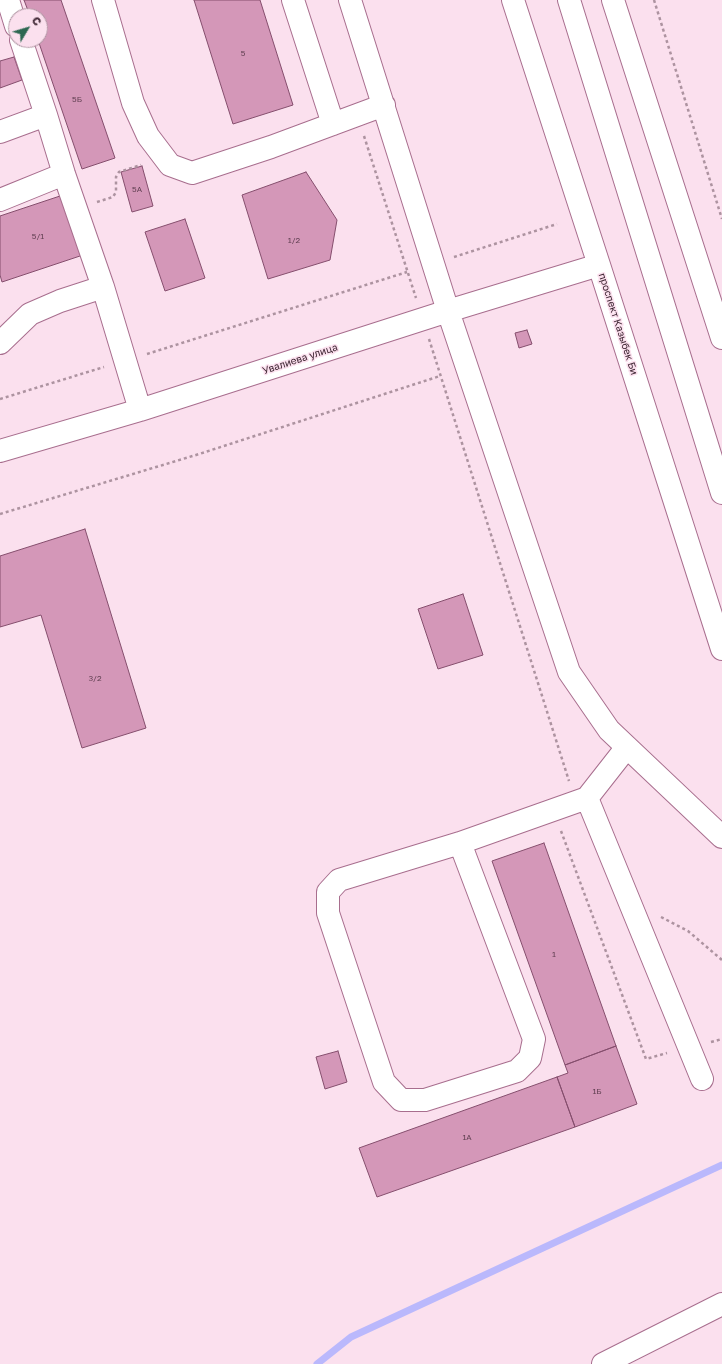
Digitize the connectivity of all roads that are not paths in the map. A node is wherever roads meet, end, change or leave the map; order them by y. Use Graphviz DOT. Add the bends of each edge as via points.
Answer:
graph roads {
  1 [pos="103,0"];
  2 [pos="293,0"];
  3 [pos="350,0"];
  4 [pos="512,0"];
  5 [pos="569,0"];
  6 [pos="613,0"];
  7 [pos="24,48"];
  8 [pos="384,105"];
  9 [pos="46,115"];
  10 [pos="333,124"];
  11 [pos="0,132"];
  12 [pos="64,174"];
  13 [pos="0,200"];
  14 [pos="599,265"];
  15 [pos="103,287"];
  16 [pos="448,310"];
  17 [pos="722,338"];
  18 [pos="0,343"];
  19 [pos="140,410"];
  20 [pos="0,451"];
  21 [pos="722,493"];
  22 [pos="722,650"];
  23 [pos="627,747"];
  24 [pos="581,800"];
  25 [pos="722,837"];
  26 [pos="460,843"];
  27 [pos="702,1079"];
  28 [pos="722,1304"];
  29 [pos="603,1364"];
  1 -- 10 [label="street" via="133,103 148,136 170,164 192,173"];
  2 -- 10 [label="street"];
  3 -- 8 [label="street"];
  4 -- 14 [label="street, проспект Казыбек Би"];
  5 -- 21 [label="street"];
  6 -- 17 [label="street"];
  7 -- 9 [label="street"];
  8 -- 10 [label="street"];
  8 -- 16 [label="street"];
  9 -- 11 [label="street"];
  9 -- 12 [label="street"];
  12 -- 13 [label="street"];
  12 -- 15 [label="street"];
  14 -- 16 [label="street, Увалиева улица"];
  14 -- 22 [label="street, проспект Казыбек Би"];
  15 -- 18 [label="street" via="30,314"];
  15 -- 19 [label="street"];
  16 -- 19 [label="street, Увалиева улица"];
  16 -- 23 [label="street" via="569,672 608,730"];
  19 -- 20 [label="street, Увалиева улица"];
  23 -- 24 [label="street"];
  23 -- 25 [label="street"];
  24 -- 26 [label="street"];
  24 -- 27 [label="street" via="629,900"];
  26 -- 26 [label="street" via="534,1040 530,1058 517,1071 425,1100 401,1100 384,1082 328,913 328,892 339,880"];
  28 -- 29 [label="street"];
}
